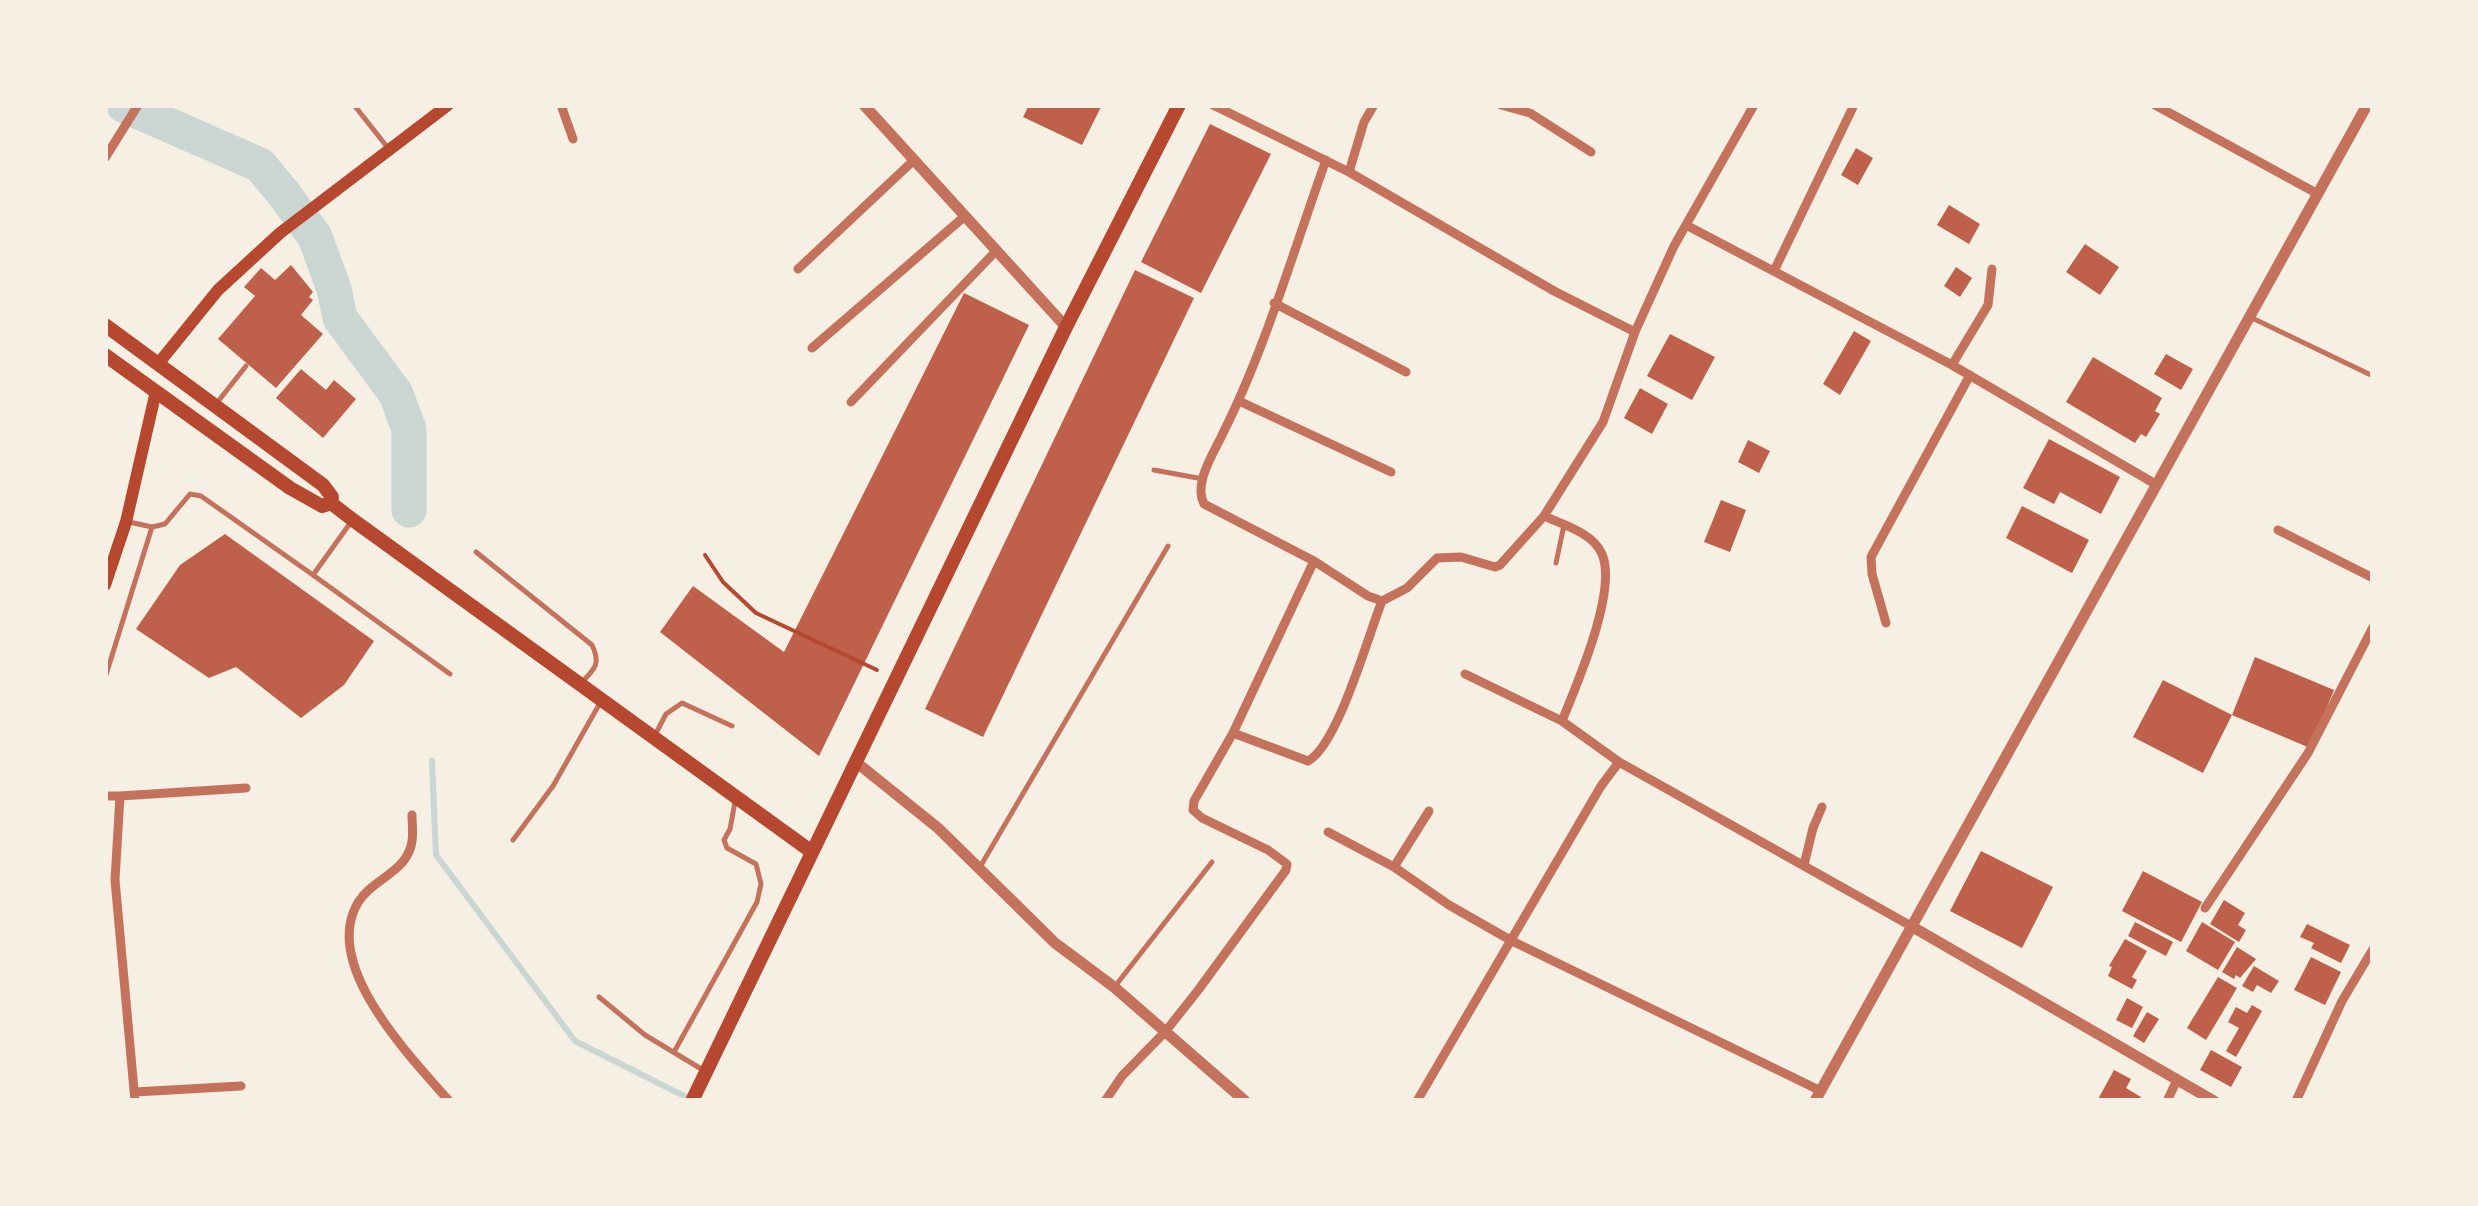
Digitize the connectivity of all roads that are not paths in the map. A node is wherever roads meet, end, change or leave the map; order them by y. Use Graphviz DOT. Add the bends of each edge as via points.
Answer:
graph roads {
  1 [pos="138,105"];
  2 [pos="354,105"];
  3 [pos="448,105"];
  4 [pos="560,105"];
  5 [pos="864,105"];
  6 [pos="1178,105"];
  7 [pos="1213,105"];
  8 [pos="1374,105"];
  9 [pos="1501,105"];
  10 [pos="1754,105"];
  11 [pos="1854,105"];
  12 [pos="2155,105"];
  13 [pos="2367,105"];
  14 [pos="572,139"];
  15 [pos="388,148"];
  16 [pos="1591,152"];
  17 [pos="105,158"];
  18 [pos="914,160"];
  19 [pos="1326,160"];
  20 [pos="1349,172"];
  21 [pos="2318,194"];
  22 [pos="965,216"];
  23 [pos="1686,225"];
  24 [pos="996,251"];
  25 [pos="1992,269"];
  26 [pos="798,270"];
  27 [pos="1774,271"];
  28 [pos="1274,303"];
  29 [pos="2250,317"];
  30 [pos="105,326"];
  31 [pos="1066,327"];
  32 [pos="1635,332"];
  33 [pos="812,348"];
  34 [pos="105,355"];
  35 [pos="158,364"];
  36 [pos="1952,365"];
  37 [pos="246,366"];
  38 [pos="1406,372"];
  39 [pos="1970,375"];
  40 [pos="2373,376"];
  41 [pos="156,390"];
  42 [pos="1239,401"];
  43 [pos="851,402"];
  44 [pos="214,407"];
  45 [pos="1154,470"];
  46 [pos="1391,472"];
  47 [pos="1202,479"];
  48 [pos="2158,484"];
  49 [pos="331,503"];
  50 [pos="1544,516"];
  51 [pos="353,520"];
  52 [pos="126,522"];
  53 [pos="1564,525"];
  54 [pos="152,526"];
  55 [pos="2278,530"];
  56 [pos="1168,546"];
  57 [pos="476,552"];
  58 [pos="1314,561"];
  59 [pos="1556,563"];
  60 [pos="313,575"];
  61 [pos="2373,578"];
  62 [pos="105,585"];
  63 [pos="1382,601"];
  64 [pos="1886,622"];
  65 [pos="2373,626"];
  66 [pos="450,674"];
  67 [pos="1465,674"];
  68 [pos="105,678"];
  69 [pos="580,684"];
  70 [pos="602,700"];
  71 [pos="1562,722"];
  72 [pos="732,726"];
  73 [pos="1233,733"];
  74 [pos="652,740"];
  75 [pos="856,762"];
  76 [pos="1619,762"];
  77 [pos="246,788"];
  78 [pos="105,796"];
  79 [pos="120,796"];
  80 [pos="736,799"];
  81 [pos="1822,806"];
  82 [pos="1429,811"];
  83 [pos="412,815"];
  84 [pos="1328,832"];
  85 [pos="513,840"];
  86 [pos="812,852"];
  87 [pos="1212,862"];
  88 [pos="1804,865"];
  89 [pos="980,867"];
  90 [pos="1394,867"];
  91 [pos="2205,908"];
  92 [pos="1911,926"];
  93 [pos="1512,941"];
  94 [pos="2373,950"];
  95 [pos="1114,987"];
  96 [pos="600,996"];
  97 [pos="1166,1032"];
  98 [pos="674,1052"];
  99 [pos="704,1078"];
  100 [pos="2177,1080"];
  101 [pos="242,1086"];
  102 [pos="135,1096"];
  103 [pos="1818,1096"];
  104 [pos="449,1101"];
  105 [pos="692,1101"];
  106 [pos="1105,1101"];
  107 [pos="1245,1101"];
  108 [pos="1416,1101"];
  109 [pos="2167,1101"];
  110 [pos="2214,1101"];
  111 [pos="2296,1101"];
  1 -- 17 [label="street"];
  2 -- 15 [label="lane"];
  3 -- 15 [label="main road"];
  4 -- 14 [label="street"];
  5 -- 18 [label="street"];
  6 -- 31 [label="main road"];
  7 -- 19 [label="street"];
  8 -- 20 [label="street"];
  9 -- 16 [label="street" via="1530,113"];
  10 -- 23 [label="street"];
  11 -- 27 [label="street"];
  12 -- 21 [label="street"];
  13 -- 21 [label="street"];
  15 -- 35 [label="main road" via="218,290"];
  18 -- 22 [label="street"];
  18 -- 26 [label="street"];
  19 -- 20 [label="street"];
  19 -- 28 [label="street"];
  20 -- 32 [label="street"];
  21 -- 29 [label="street"];
  22 -- 24 [label="street"];
  22 -- 33 [label="street"];
  23 -- 27 [label="street"];
  23 -- 32 [label="street"];
  24 -- 31 [label="street"];
  24 -- 43 [label="street"];
  25 -- 36 [label="street" via="1988,305"];
  27 -- 36 [label="street"];
  28 -- 38 [label="street"];
  28 -- 42 [label="street"];
  29 -- 40 [label="lane"];
  29 -- 48 [label="street"];
  30 -- 35 [label="main road"];
  31 -- 75 [label="main road"];
  32 -- 50 [label="street" via="1603,422"];
  34 -- 41 [label="main road"];
  35 -- 44 [label="main road"];
  36 -- 39 [label="street"];
  37 -- 44 [label="lane"];
  39 -- 48 [label="street"];
  39 -- 64 [label="street" via="1871,557"];
  41 -- 49 [label="main road" via="290,488 322,506"];
  41 -- 52 [label="main road"];
  42 -- 46 [label="street"];
  42 -- 47 [label="street"];
  44 -- 49 [label="main road" via="323,486"];
  45 -- 47 [label="lane"];
  47 -- 58 [label="street" via="1204,504"];
  48 -- 92 [label="street"];
  49 -- 51 [label="main road"];
  50 -- 53 [label="street"];
  50 -- 63 [label="street" via="1500,565 1437,558 1407,588"];
  51 -- 60 [label="lane"];
  51 -- 69 [label="main road"];
  52 -- 54 [label="lane"];
  52 -- 62 [label="main road"];
  53 -- 59 [label="lane"];
  53 -- 71 [label="street" via="1589,537 1602,553 1604,574 1588,660"];
  54 -- 60 [label="lane" via="164,524 190,494 201,496"];
  54 -- 68 [label="lane"];
  55 -- 61 [label="street"];
  56 -- 89 [label="lane"];
  57 -- 69 [label="lane" via="592,645 596,669"];
  58 -- 63 [label="street"];
  58 -- 73 [label="street"];
  60 -- 66 [label="lane"];
  63 -- 73 [label="street" via="1318,756 1308,762"];
  65 -- 91 [label="street" via="2308,752"];
  67 -- 71 [label="street"];
  69 -- 70 [label="main road"];
  70 -- 74 [label="main road"];
  70 -- 85 [label="lane"];
  71 -- 76 [label="street"];
  72 -- 74 [label="lane" via="682,703 666,714"];
  73 -- 97 [label="street" via="1194,810 1268,850 1286,870"];
  74 -- 80 [label="main road"];
  75 -- 86 [label="main road"];
  75 -- 89 [label="street"];
  76 -- 88 [label="street"];
  76 -- 93 [label="street"];
  77 -- 79 [label="street"];
  78 -- 79 [label="street"];
  79 -- 102 [label="street" via="115,880"];
  80 -- 86 [label="main road"];
  80 -- 98 [label="lane" via="724,840 756,864 761,884"];
  81 -- 88 [label="street"];
  82 -- 90 [label="street"];
  83 -- 104 [label="street" via="411,846 392,874 358,902 350,943 364,993"];
  84 -- 90 [label="street"];
  86 -- 99 [label="main road"];
  87 -- 95 [label="lane"];
  88 -- 92 [label="street"];
  89 -- 95 [label="street" via="1055,942"];
  90 -- 93 [label="street"];
  92 -- 100 [label="street"];
  92 -- 103 [label="street"];
  93 -- 103 [label="street"];
  93 -- 108 [label="street"];
  94 -- 111 [label="street"];
  95 -- 97 [label="street"];
  96 -- 98 [label="lane"];
  97 -- 106 [label="street"];
  97 -- 107 [label="street"];
  98 -- 99 [label="lane"];
  99 -- 105 [label="main road"];
  100 -- 109 [label="street"];
  100 -- 110 [label="street"];
  101 -- 102 [label="street"];
}
